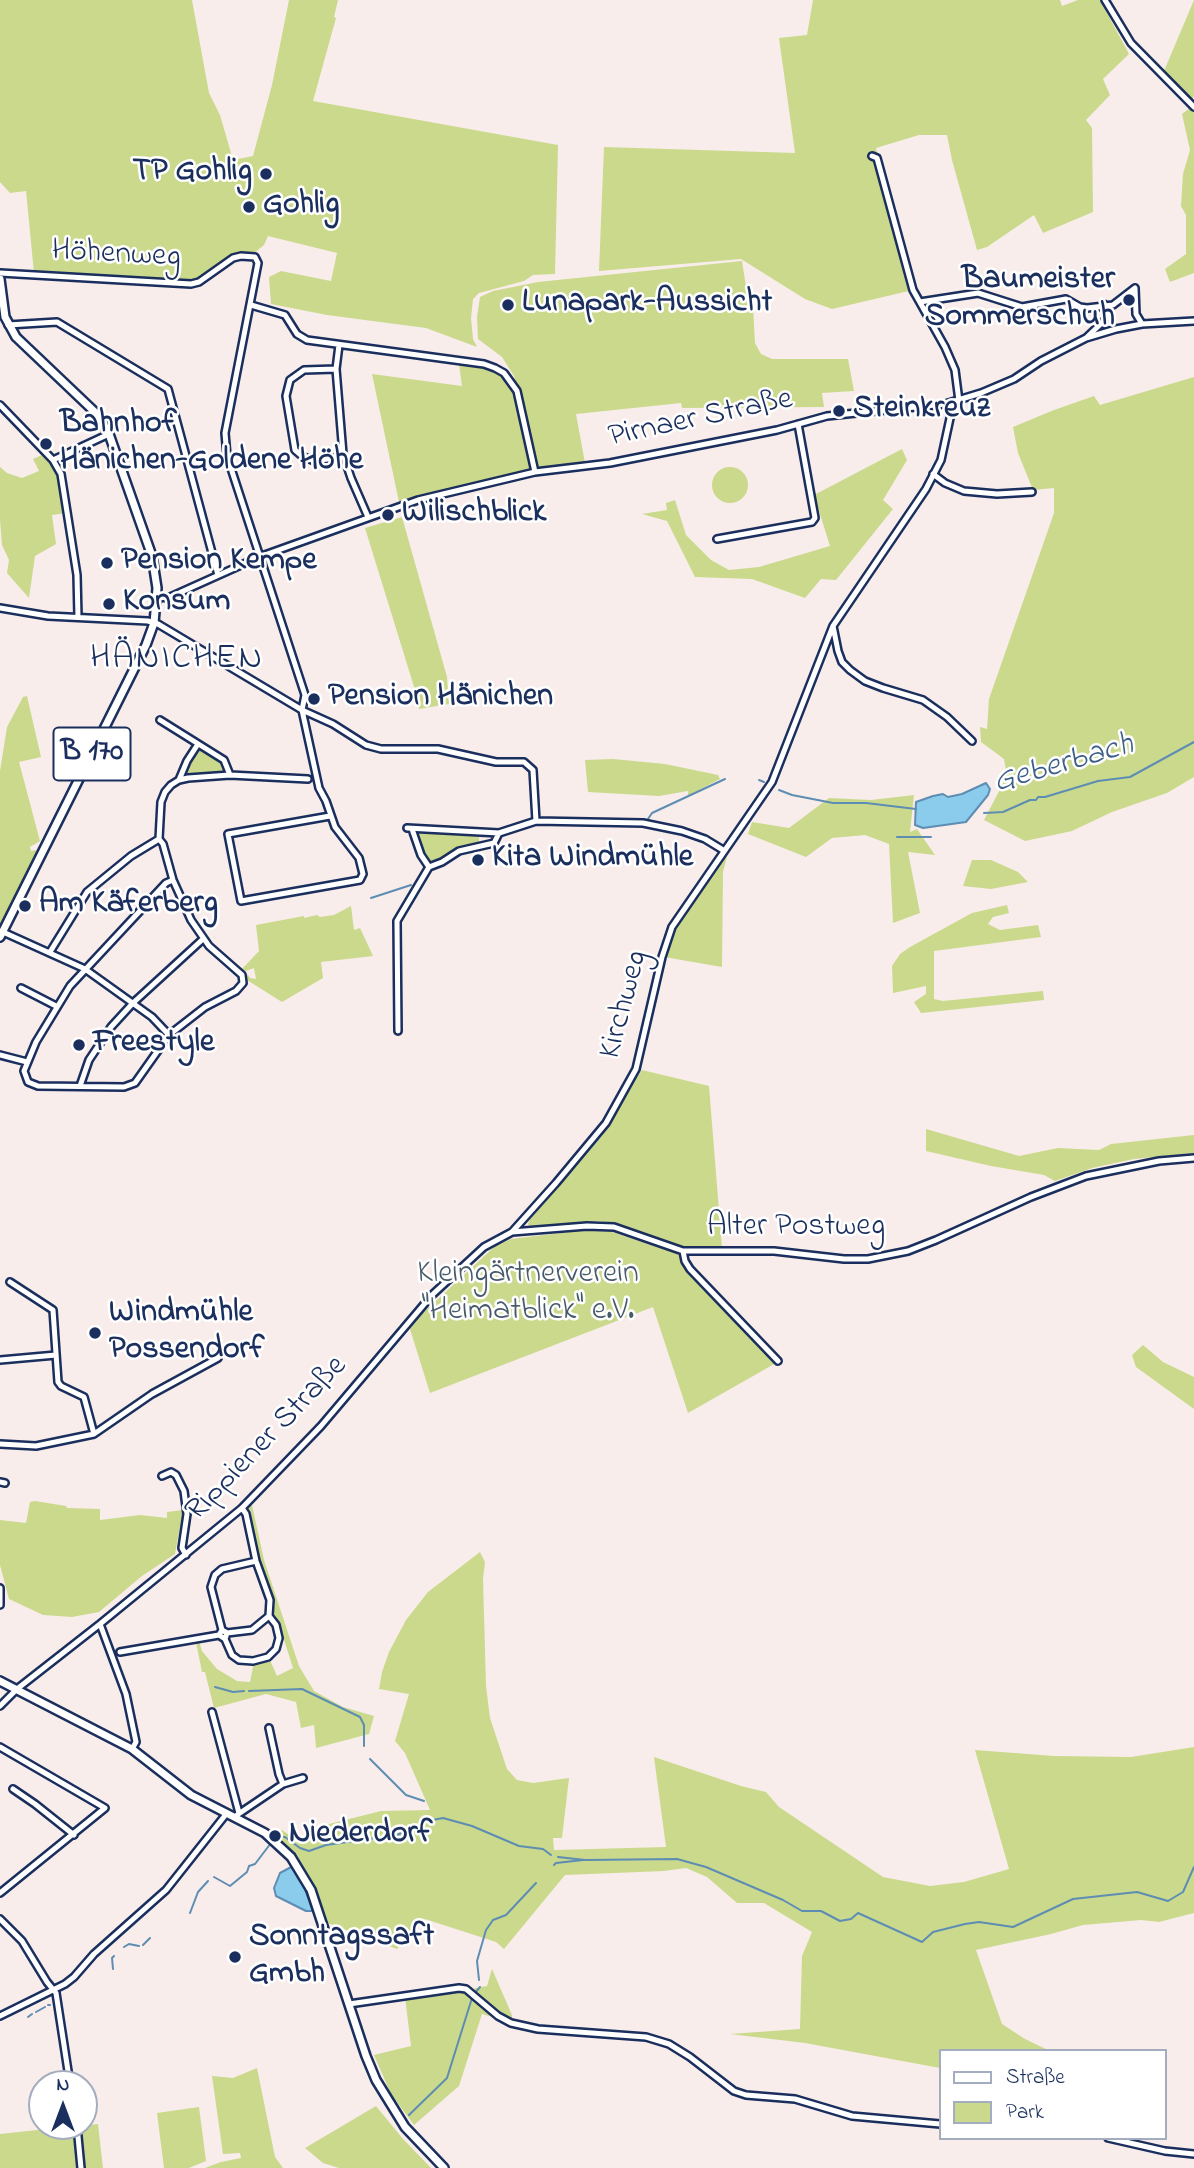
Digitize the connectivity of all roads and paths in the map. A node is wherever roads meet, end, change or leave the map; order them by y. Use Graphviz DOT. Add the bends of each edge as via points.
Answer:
graph roads {
  1 [pos="1105,0"];
  2 [pos="1194,107"];
  3 [pos="872,156"];
  4 [pos="0,273"];
  5 [pos="0,279"];
  6 [pos="920,302"];
  7 [pos="1104,304"];
  8 [pos="251,305"];
  9 [pos="1194,321"];
  10 [pos="1142,324"];
  11 [pos="8,325"];
  12 [pos="1086,338"];
  13 [pos="339,345"];
  14 [pos="336,369"];
  15 [pos="959,401"];
  16 [pos="0,405"];
  17 [pos="798,425"];
  18 [pos="109,434"];
  19 [pos="343,454"];
  20 [pos="53,460"];
  21 [pos="535,471"];
  22 [pos="933,474"];
  23 [pos="1032,492"];
  24 [pos="368,517"];
  25 [pos="716,539"];
  26 [pos="259,556"];
  27 [pos="218,575"];
  28 [pos="157,598"];
  29 [pos="0,608"];
  30 [pos="78,617"];
  31 [pos="154,623"];
  32 [pos="833,625"];
  33 [pos="302,710"];
  34 [pos="160,720"];
  35 [pos="972,741"];
  36 [pos="198,744"];
  37 [pos="230,775"];
  38 [pos="308,779"];
  39 [pos="179,780"];
  40 [pos="330,816"];
  41 [pos="536,821"];
  42 [pos="499,833"];
  43 [pos="159,839"];
  44 [pos="723,850"];
  45 [pos="429,867"];
  46 [pos="173,880"];
  47 [pos="2,934"];
  48 [pos="203,939"];
  49 [pos="50,952"];
  50 [pos="85,969"];
  51 [pos="21,988"];
  52 [pos="133,1003"];
  53 [pos="56,1006"];
  54 [pos="398,1031"];
  55 [pos="169,1035"];
  56 [pos="0,1055"];
  57 [pos="27,1062"];
  58 [pos="80,1086"];
  59 [pos="1194,1158"];
  60 [pos="512,1232"];
  61 [pos="683,1251"];
  62 [pos="10,1282"];
  63 [pos="56,1355"];
  64 [pos="218,1358"];
  65 [pos="0,1360"];
  66 [pos="778,1361"];
  67 [pos="94,1434"];
  68 [pos="0,1444"];
  69 [pos="162,1476"];
  70 [pos="242,1508"];
  71 [pos="186,1555"];
  72 [pos="256,1561"];
  73 [pos="0,1588"];
  74 [pos="0,1605"];
  75 [pos="269,1616"];
  76 [pos="100,1624"];
  77 [pos="223,1634"];
  78 [pos="120,1652"];
  79 [pos="0,1681"];
  80 [pos="17,1689"];
  81 [pos="0,1706"];
  82 [pos="212,1712"];
  83 [pos="269,1728"];
  84 [pos="0,1747"];
  85 [pos="132,1749"];
  86 [pos="303,1778"];
  87 [pos="283,1784"];
  88 [pos="12,1790"];
  89 [pos="234,1815"];
  90 [pos="74,1835"];
  91 [pos="0,1892"];
  92 [pos="0,1919"];
  93 [pos="54,1990"];
  94 [pos="349,2004"];
  95 [pos="0,2016"];
  96 [pos="68,2070"];
  97 [pos="939,2124"];
  98 [pos="78,2140"];
  99 [pos="1117,2140"];
  100 [pos="1194,2154"];
  101 [pos="81,2168"];
  102 [pos="444,2168"];
  1 -- 2 [label="street" via="1131,43"];
  3 -- 6 [label="street" via="877,158"];
  4 -- 8 [label="street, Höhenweg" via="191,284 233,258 255,257"];
  5 -- 11 [label="main road, B 170"];
  6 -- 7 [label="street" via="978,293 1022,307 1066,299 1083,308"];
  6 -- 15 [label="street" via="945,347"];
  7 -- 10 [label="street" via="1113,305 1135,288 1136,314"];
  7 -- 12 [label="street" via="1109,316"];
  8 -- 13 [label="street" via="285,315 297,334 307,340"];
  8 -- 26 [label="street, Höhenweg" via="225,433"];
  9 -- 10 [label="street, Pirnaer Straße"];
  10 -- 12 [label="street, Pirnaer Straße"];
  11 -- 18 [label="main road, B 170" via="98,415"];
  11 -- 27 [label="street" via="57,323 168,389"];
  12 -- 15 [label="street, Pirnaer Straße" via="1014,379"];
  13 -- 14 [label="street"];
  13 -- 21 [label="street" via="484,364 504,373 517,391"];
  14 -- 19 [label="street"];
  14 -- 19 [label="street" via="304,370 290,380 286,397 295,450 314,461"];
  15 -- 17 [label="street, Pirnaer Straße" via="827,416"];
  15 -- 22 [label="street, Kirchweg" via="952,409 946,443"];
  16 -- 20 [label="street"];
  17 -- 21 [label="street, Pirnaer Straße" via="610,463"];
  17 -- 25 [label="street" via="815,518"];
  18 -- 20 [label="street"];
  18 -- 28 [label="main road, B 170" via="156,568"];
  19 -- 24 [label="street"];
  20 -- 30 [label="street" via="64,483 78,581"];
  21 -- 24 [label="street, Pirnaer Straße"];
  22 -- 23 [label="street" via="964,491"];
  22 -- 32 [label="street, Kirchweg"];
  24 -- 26 [label="street, Pirnaer Straße"];
  26 -- 27 [label="street, Pirnaer Straße"];
  26 -- 33 [label="street, Höhenweg" via="305,695"];
  27 -- 28 [label="street, Pirnaer Straße" via="170,597"];
  28 -- 31 [label="main road, B 170"];
  29 -- 30 [label="street"];
  30 -- 31 [label="street"];
  31 -- 33 [label="street"];
  31 -- 47 [label="main road, B 170"];
  32 -- 35 [label="street" via="842,662 850,670 883,688 923,700"];
  32 -- 44 [label="street, Kirchweg" via="772,782"];
  33 -- 40 [label="street, Höhenweg"];
  33 -- 41 [label="street" via="382,749 438,748 496,762 524,762 533,770"];
  34 -- 36 [label="street"];
  36 -- 37 [label="street" via="224,760"];
  36 -- 39 [label="street"];
  37 -- 38 [label="street"];
  37 -- 39 [label="street"];
  39 -- 43 [label="street" via="161,802"];
  40 -- 40 [label="street, Höhenweg" via="361,862 360,880 241,901 228,834"];
  41 -- 42 [label="street"];
  41 -- 44 [label="street" via="654,823 705,839"];
  42 -- 45 [label="street" via="494,843 458,851"];
  42 -- 45 [label="street" via="410,829"];
  43 -- 46 [label="street"];
  43 -- 49 [label="street" via="87,892"];
  44 -- 60 [label="street, Kirchweg" via="672,927 636,1069 606,1123"];
  45 -- 54 [label="street" via="397,921"];
  46 -- 48 [label="street"];
  46 -- 50 [label="street"];
  47 -- 49 [label="street"];
  48 -- 52 [label="street"];
  48 -- 55 [label="street" via="243,979 236,991 205,1007"];
  49 -- 50 [label="street"];
  50 -- 52 [label="street"];
  50 -- 53 [label="street"];
  51 -- 53 [label="street"];
  52 -- 55 [label="street"];
  52 -- 58 [label="street" via="97,1046"];
  53 -- 57 [label="street"];
  55 -- 58 [label="street" via="135,1083"];
  56 -- 57 [label="street"];
  57 -- 58 [label="street" via="25,1076 32,1085"];
  59 -- 61 [label="street, Alter Postweg" via="1086,1176 936,1241 868,1259 774,1251"];
  60 -- 61 [label="street, Alter Postweg" via="614,1227"];
  60 -- 70 [label="street, Rippiener Straße" via="489,1243 432,1295 321,1426"];
  61 -- 66 [label="street" via="690,1269"];
  62 -- 63 [label="street" via="53,1310"];
  63 -- 65 [label="street"];
  63 -- 67 [label="street" via="58,1382 84,1397"];
  64 -- 67 [label="street" via="152,1394"];
  67 -- 68 [label="street" via="36,1446"];
  69 -- 71 [label="street" via="176,1475 184,1492 187,1514 182,1548"];
  70 -- 71 [label="street, Rippiener Straße"];
  70 -- 72 [label="street"];
  71 -- 76 [label="street, Rippiener Straße"];
  72 -- 75 [label="street" via="270,1600"];
  72 -- 77 [label="street" via="215,1574 211,1587"];
  73 -- 74 [label="street"];
  75 -- 77 [label="street" via="252,1630"];
  75 -- 77 [label="street" via="279,1638 268,1657 239,1660 232,1656"];
  76 -- 80 [label="street, Rippiener Straße"];
  76 -- 85 [label="street" via="126,1694 136,1742"];
  77 -- 78 [label="street"];
  79 -- 80 [label="main road"];
  80 -- 81 [label="street, Rippiener Straße"];
  80 -- 85 [label="main road"];
  82 -- 89 [label="street"];
  83 -- 87 [label="street"];
  84 -- 90 [label="street" via="105,1808"];
  85 -- 89 [label="main road" via="191,1795"];
  86 -- 87 [label="street"];
  87 -- 89 [label="street"];
  88 -- 90 [label="street"];
  89 -- 93 [label="street" via="166,1890 95,1953 75,1977"];
  89 -- 94 [label="main road" via="265,1833 291,1857 311,1890"];
  90 -- 91 [label="street"];
  92 -- 93 [label="street" via="22,1941"];
  93 -- 95 [label="street"];
  93 -- 96 [label="street"];
  94 -- 97 [label="street" via="466,1989 511,2023 646,2037 669,2044 746,2095 795,2099 852,2116"];
  94 -- 102 [label="main road" via="385,2097 405,2127"];
  98 -- 101 [label="street"];
  99 -- 100 [label="street"];
}
